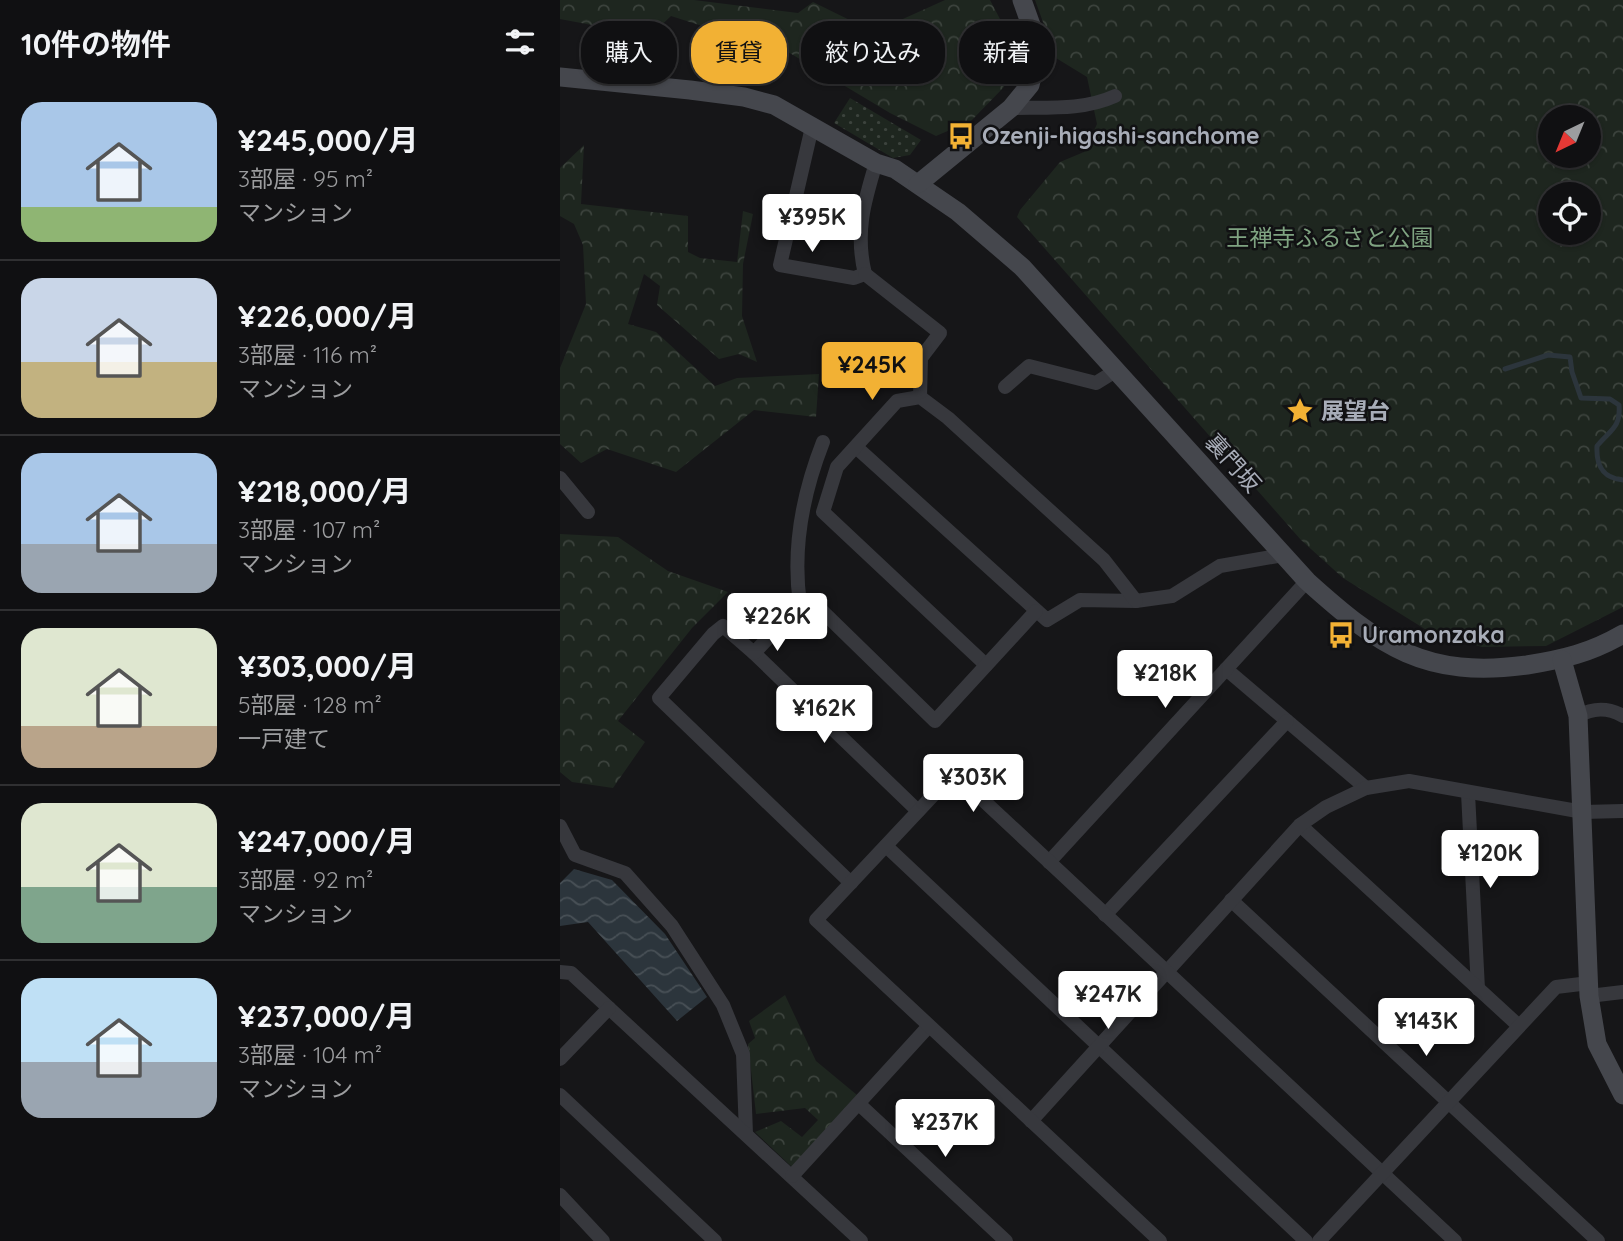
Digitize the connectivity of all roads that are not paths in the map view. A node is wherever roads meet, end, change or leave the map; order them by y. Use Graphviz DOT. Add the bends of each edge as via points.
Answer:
graph roads {
  1 [pos="1022,0"];
  2 [pos="560,77"];
  3 [pos="1115,96"];
  4 [pos="1011,108"];
  5 [pos="812,127"];
  6 [pos="876,163"];
  7 [pos="918,184"];
  8 [pos="864,274"];
  9 [pos="1116,370"];
  10 [pos="1005,387"];
  11 [pos="920,397"];
  12 [pos="823,442"];
  13 [pos="856,447"];
  14 [pos="560,478"];
  15 [pos="587,512"];
  16 [pos="1283,555"];
  17 [pos="1307,581"];
  18 [pos="1136,601"];
  19 [pos="800,604"];
  20 [pos="1036,611"];
  21 [pos="1623,634"];
  22 [pos="754,653"];
  23 [pos="1562,660"];
  24 [pos="986,665"];
  25 [pos="1226,669"];
  26 [pos="1578,716"];
  27 [pos="1623,716"];
  28 [pos="1287,720"];
  29 [pos="1366,788"];
  30 [pos="1468,793"];
  31 [pos="918,811"];
  32 [pos="1623,811"];
  33 [pos="1583,812"];
  34 [pos="1300,825"];
  35 [pos="560,826"];
  36 [pos="886,846"];
  37 [pos="1049,862"];
  38 [pos="851,883"];
  39 [pos="1231,900"];
  40 [pos="1105,915"];
  41 [pos="560,972"];
  42 [pos="1167,972"];
  43 [pos="1478,989"];
  44 [pos="1589,990"];
  45 [pos="1623,992"];
  46 [pos="609,1008"];
  47 [pos="1519,1026"];
  48 [pos="928,1027"];
  49 [pos="1099,1046"];
  50 [pos="560,1059"];
  51 [pos="560,1095"];
  52 [pos="1623,1095"];
  53 [pos="1448,1102"];
  54 [pos="859,1104"];
  55 [pos="1031,1121"];
  56 [pos="746,1134"];
  57 [pos="1382,1173"];
  58 [pos="792,1176"];
  59 [pos="560,1195"];
  60 [pos="603,1241"];
  61 [pos="716,1241"];
  62 [pos="861,1241"];
  63 [pos="1006,1241"];
  64 [pos="1160,1241"];
  65 [pos="1306,1241"];
  66 [pos="1319,1241"];
  67 [pos="1455,1241"];
  68 [pos="1598,1241"];
  1 -- 4 [label="street" via="1037,55 1030,85"];
  2 -- 5 [label="street, 裏門坂" via="744,97 775,105"];
  3 -- 4 [label="street" via="1070,108"];
  4 -- 7 [label="street"];
  5 -- 6 [label="street, 裏門坂"];
  5 -- 8 [label="street" via="780,265 854,278"];
  6 -- 7 [label="street, 裏門坂"];
  6 -- 8 [label="street" via="862,212"];
  7 -- 9 [label="street, 裏門坂" via="989,236 1022,267"];
  8 -- 11 [label="street" via="940,333 921,358"];
  9 -- 10 [label="street" via="1096,383 1029,366"];
  9 -- 16 [label="street, 裏門坂"];
  11 -- 13 [label="street" via="897,401"];
  11 -- 18 [label="street" via="1104,560"];
  12 -- 19 [label="street" via="808,478 796,557"];
  13 -- 20 [label="street"];
  13 -- 24 [label="street" via="837,467 823,512"];
  14 -- 15 [label="street"];
  16 -- 17 [label="street, 裏門坂"];
  16 -- 18 [label="street" via="1220,566 1172,596"];
  17 -- 23 [label="street, 裏門坂" via="1370,633 1436,664 1502,668"];
  17 -- 25 [label="street"];
  18 -- 20 [label="street" via="1080,600 1047,620"];
  19 -- 22 [label="street"];
  19 -- 24 [label="street" via="816,605 935,721"];
  20 -- 24 [label="street"];
  21 -- 23 [label="street, 裏門坂"];
  22 -- 31 [label="street"];
  22 -- 38 [label="street" via="723,626 659,698"];
  23 -- 26 [label="street"];
  25 -- 28 [label="street"];
  25 -- 37 [label="street"];
  26 -- 27 [label="street" via="1593,708"];
  26 -- 33 [label="street"];
  28 -- 29 [label="street"];
  28 -- 40 [label="street"];
  29 -- 30 [label="street" via="1409,781"];
  29 -- 34 [label="street"];
  30 -- 33 [label="street"];
  30 -- 43 [label="street"];
  31 -- 36 [label="street"];
  31 -- 37 [label="street" via="954,773"];
  32 -- 33 [label="street"];
  33 -- 44 [label="street"];
  34 -- 39 [label="street"];
  34 -- 43 [label="street"];
  35 -- 56 [label="street" via="575,855 625,873 672,926 723,1005 743,1054"];
  36 -- 38 [label="street"];
  36 -- 49 [label="street"];
  37 -- 40 [label="street"];
  38 -- 48 [label="street" via="816,920"];
  39 -- 42 [label="street"];
  39 -- 53 [label="street"];
  40 -- 42 [label="street"];
  41 -- 46 [label="street" via="571,973"];
  42 -- 49 [label="street"];
  42 -- 57 [label="street"];
  43 -- 47 [label="street"];
  44 -- 45 [label="street"];
  44 -- 47 [label="street" via="1556,988"];
  44 -- 52 [label="street" via="1597,1044"];
  46 -- 50 [label="street"];
  46 -- 56 [label="street"];
  47 -- 53 [label="street"];
  48 -- 54 [label="street"];
  48 -- 55 [label="street"];
  49 -- 55 [label="street"];
  49 -- 65 [label="street"];
  51 -- 61 [label="street"];
  53 -- 57 [label="street"];
  53 -- 68 [label="street"];
  54 -- 58 [label="street"];
  54 -- 63 [label="street"];
  55 -- 64 [label="street"];
  56 -- 58 [label="street"];
  57 -- 66 [label="street"];
  57 -- 67 [label="street"];
  58 -- 62 [label="street"];
  59 -- 60 [label="street"];
}
